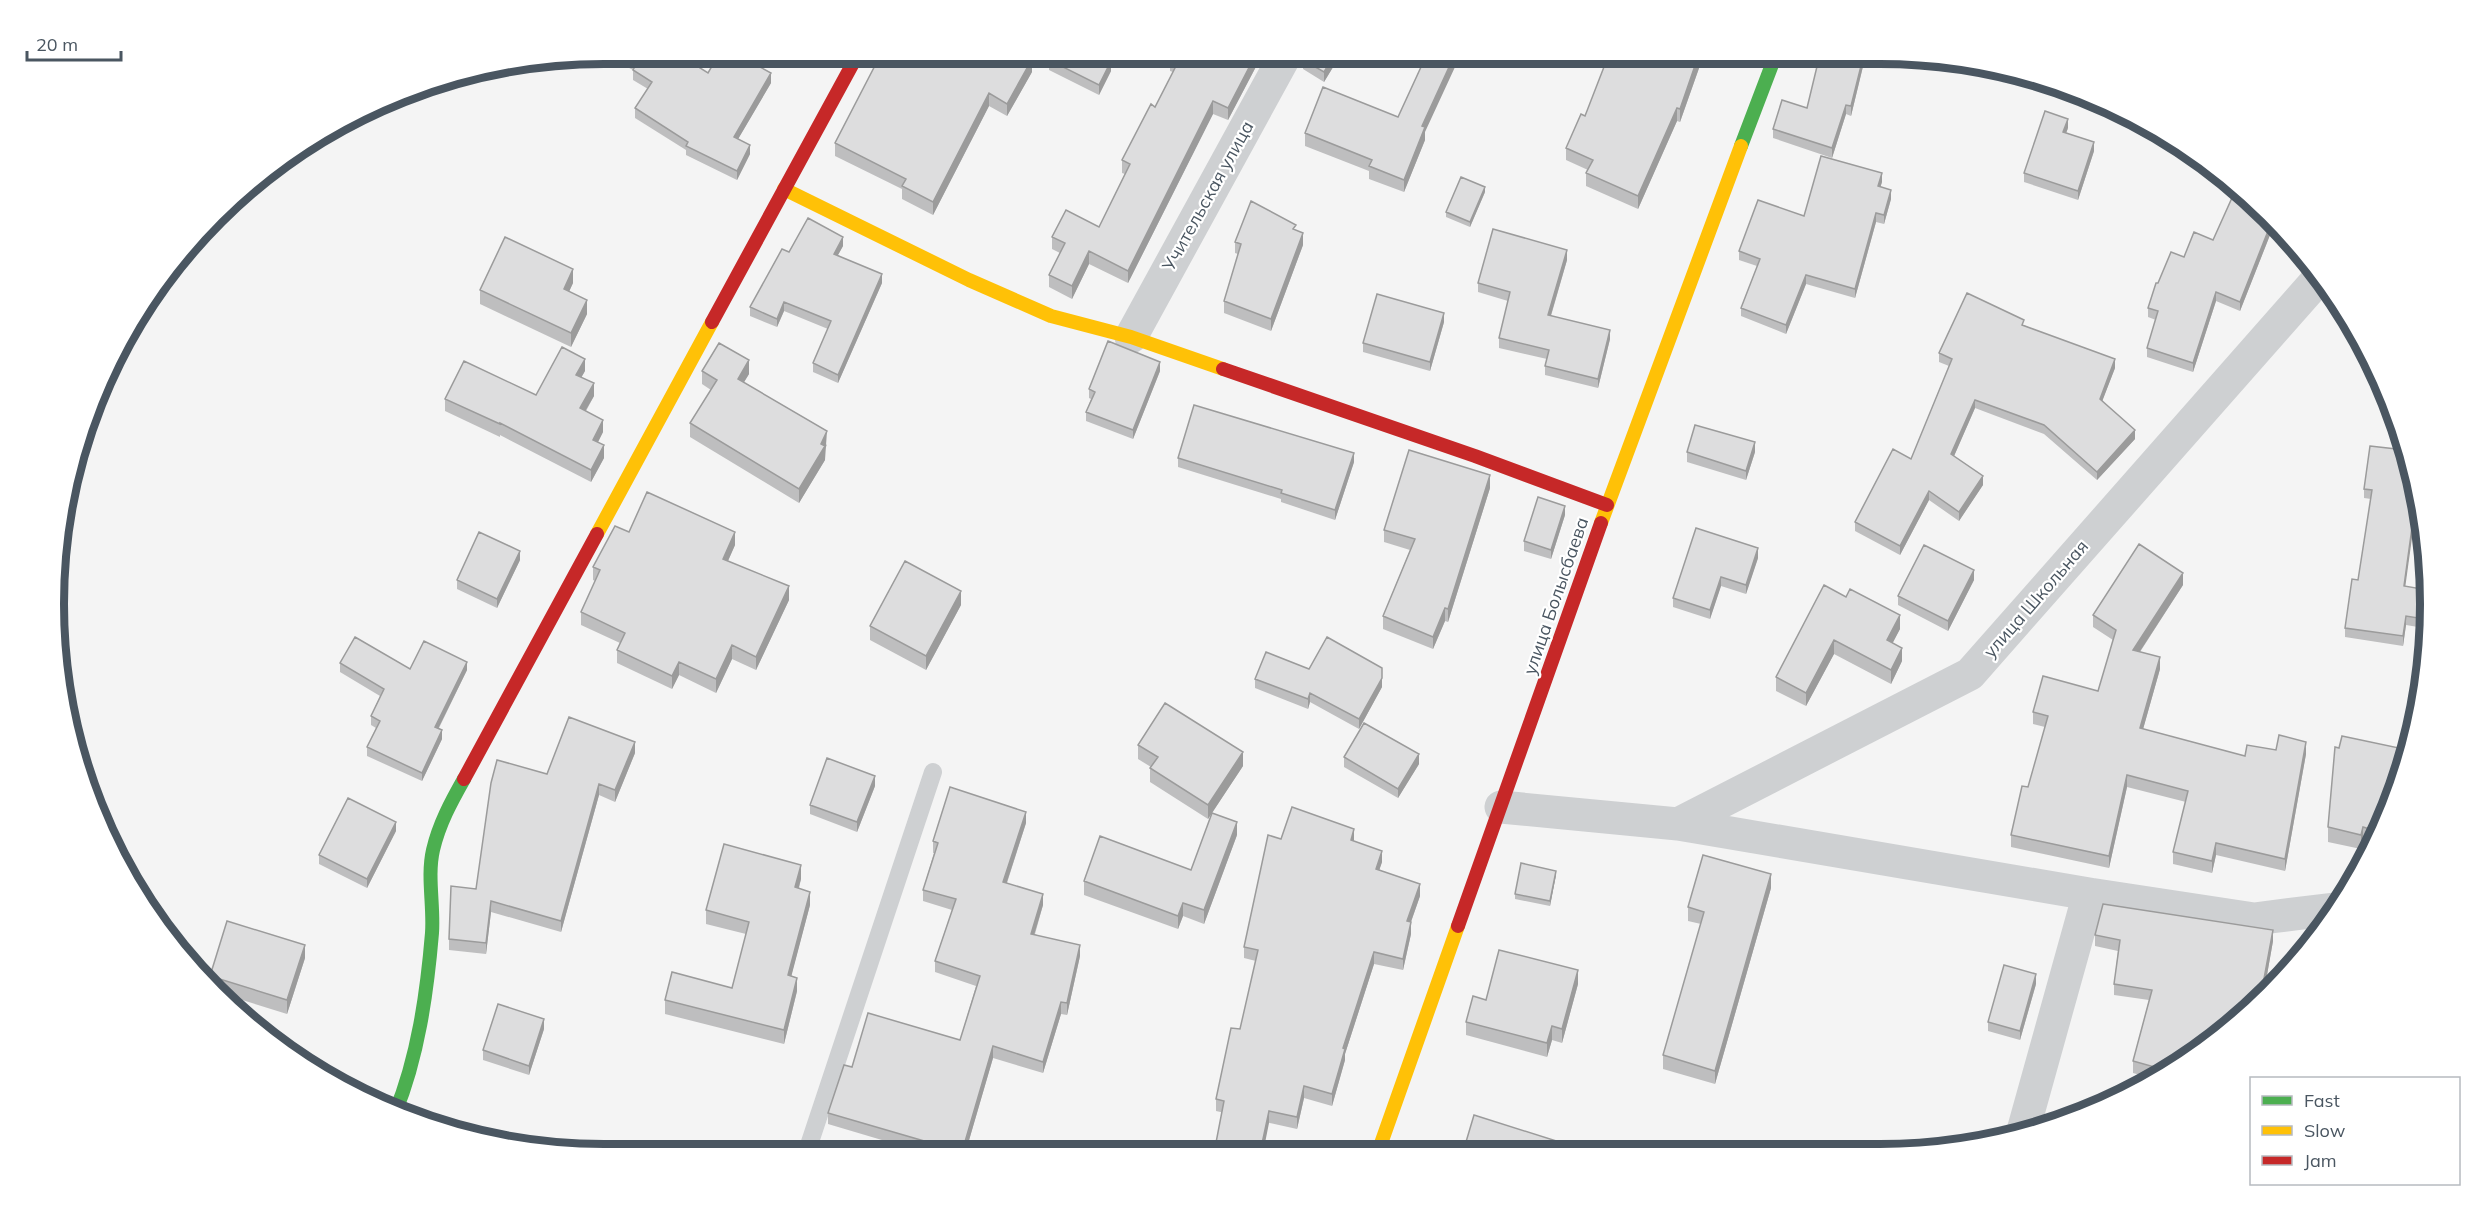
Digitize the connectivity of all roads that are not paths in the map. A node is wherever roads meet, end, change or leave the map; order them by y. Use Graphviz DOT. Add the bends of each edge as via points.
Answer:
graph roads {
  1 [pos="853,64"];
  2 [pos="1281,64"];
  3 [pos="1772,64"];
  4 [pos="784,189"];
  5 [pos="2314,284"];
  6 [pos="1131,338"];
  7 [pos="1607,505"];
  8 [pos="933,771"];
  9 [pos="1501,807"];
  10 [pos="1678,824"];
  11 [pos="2089,894"];
  12 [pos="2324,910"];
  13 [pos="398,1103"];
  14 [pos="2025,1124"];
  15 [pos="809,1144"];
  16 [pos="1381,1144"];
  1 -- 4 [label="street"];
  2 -- 6 [label="street, Учительская улица"];
  3 -- 7 [label="street, улица Болысбаева"];
  4 -- 6 [label="street" via="1051,316"];
  4 -- 13 [label="street" via="440,823 432,853 432,931 425,997"];
  5 -- 10 [label="street, улица Школьная" via="1970,674"];
  6 -- 7 [label="street"];
  7 -- 9 [label="street, улица Болысбаева"];
  8 -- 15 [label="lane"];
  9 -- 10 [label="street"];
  9 -- 16 [label="street, улица Болысбаева"];
  10 -- 11 [label="street"];
  11 -- 12 [label="street" via="2254,919"];
  11 -- 14 [label="street"];
}
